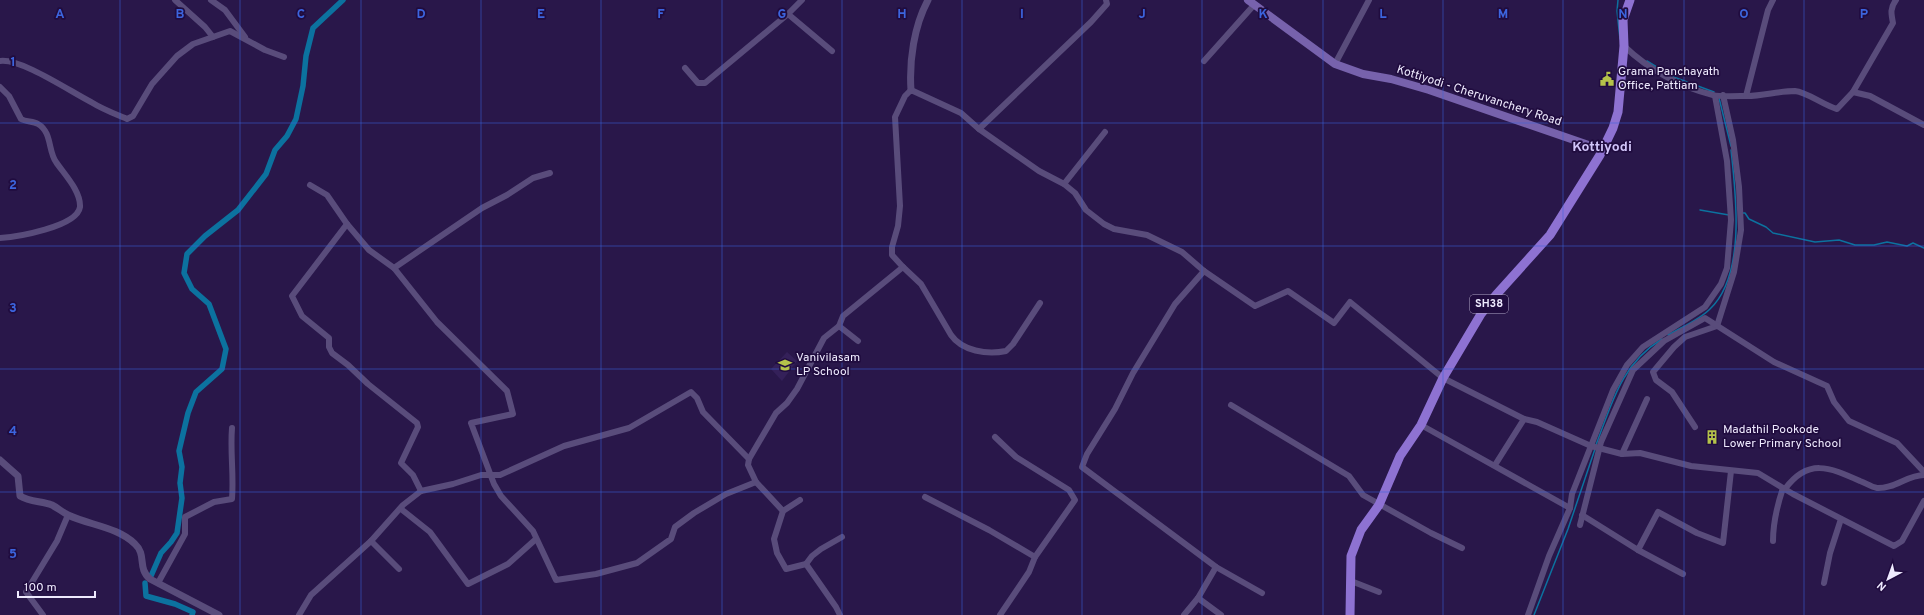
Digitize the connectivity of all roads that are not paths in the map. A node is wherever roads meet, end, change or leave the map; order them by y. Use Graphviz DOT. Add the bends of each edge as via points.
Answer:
graph roads {
  1 [pos="175,0"];
  2 [pos="211,0"];
  3 [pos="802,0"];
  4 [pos="928,0"];
  5 [pos="1106,0"];
  6 [pos="1369,0"];
  7 [pos="1630,0"];
  8 [pos="1773,0"];
  9 [pos="1896,0"];
  10 [pos="1251,3"];
  11 [pos="788,14"];
  12 [pos="213,37"];
  13 [pos="246,38"];
  14 [pos="1624,46"];
  15 [pos="832,51"];
  16 [pos="284,57"];
  17 [pos="0,61"];
  18 [pos="1204,61"];
  19 [pos="1335,64"];
  20 [pos="685,68"];
  21 [pos="0,87"];
  22 [pos="911,90"];
  23 [pos="1853,92"];
  24 [pos="1722,95"];
  25 [pos="1715,96"];
  26 [pos="1746,96"];
  27 [pos="1924,125"];
  28 [pos="979,129"];
  29 [pos="1105,132"];
  30 [pos="1603,150"];
  31 [pos="550,173"];
  32 [pos="1064,184"];
  33 [pos="310,185"];
  34 [pos="347,224"];
  35 [pos="0,238"];
  36 [pos="903,267"];
  37 [pos="394,268"];
  38 [pos="1204,270"];
  39 [pos="1040,303"];
  40 [pos="839,326"];
  41 [pos="1717,326"];
  42 [pos="858,341"];
  43 [pos="1443,378"];
  44 [pos="1647,399"];
  45 [pos="1231,405"];
  46 [pos="1524,419"];
  47 [pos="1421,426"];
  48 [pos="1695,427"];
  49 [pos="232,428"];
  50 [pos="995,437"];
  51 [pos="1591,446"];
  52 [pos="1600,447"];
  53 [pos="1622,454"];
  54 [pos="749,459"];
  55 [pos="0,460"];
  56 [pos="1495,465"];
  57 [pos="1731,471"];
  58 [pos="1924,474"];
  59 [pos="490,475"];
  60 [pos="756,482"];
  61 [pos="1784,488"];
  62 [pos="421,491"];
  63 [pos="925,497"];
  64 [pos="800,500"];
  65 [pos="1924,501"];
  66 [pos="1379,504"];
  67 [pos="1570,508"];
  68 [pos="401,509"];
  69 [pos="783,511"];
  70 [pos="68,515"];
  71 [pos="1582,515"];
  72 [pos="1841,519"];
  73 [pos="1580,525"];
  74 [pos="536,538"];
  75 [pos="842,538"];
  76 [pos="370,541"];
  77 [pos="1773,541"];
  78 [pos="1462,548"];
  79 [pos="1638,550"];
  80 [pos="1035,557"];
  81 [pos="806,564"];
  82 [pos="1216,567"];
  83 [pos="399,570"];
  84 [pos="1683,574"];
  85 [pos="1351,581"];
  86 [pos="158,583"];
  87 [pos="1824,583"];
  88 [pos="1379,592"];
  89 [pos="1262,593"];
  90 [pos="1198,598"];
  91 [pos="43,615"];
  92 [pos="219,615"];
  93 [pos="299,615"];
  94 [pos="840,615"];
  95 [pos="1000,615"];
  96 [pos="1184,615"];
  97 [pos="1220,615"];
  98 [pos="1350,615"];
  99 [pos="1528,615"];
  1 -- 12 [label="street"];
  2 -- 13 [label="street" via="225,10"];
  3 -- 11 [label="street"];
  4 -- 22 [label="street" via="922,11 915,40 910,76"];
  5 -- 28 [label="street" via="1107,4 1091,22"];
  6 -- 19 [label="street"];
  7 -- 14 [label="main road, SH38" via="1623,20"];
  8 -- 26 [label="street" via="1768,10"];
  9 -- 23 [label="street" via="1890,12 1893,23"];
  10 -- 18 [label="street"];
  10 -- 19 [label="main road, Kottiyodi - Cheruvanchery Road"];
  11 -- 15 [label="street"];
  11 -- 20 [label="street" via="706,83 698,83"];
  12 -- 13 [label="street" via="230,31"];
  12 -- 17 [label="street" via="193,44 177,56 152,84 134,116 127,119 90,102 31,69 6,60"];
  13 -- 16 [label="street" via="265,50"];
  14 -- 25 [label="street" via="1638,60 1675,81 1692,90"];
  14 -- 30 [label="main road, SH38" via="1618,112"];
  19 -- 30 [label="main road, Kottiyodi - Cheruvanchery Road" via="1362,74 1429,90"];
  21 -- 35 [label="street" via="9,96 21,119 39,124 45,131 51,153 78,197 80,207 77,214 60,224 15,237"];
  22 -- 28 [label="street" via="961,113"];
  22 -- 36 [label="street" via="905,96 895,117 900,206 892,255"];
  23 -- 26 [label="street" via="1837,109 1796,91"];
  23 -- 27 [label="street" via="1870,96"];
  24 -- 25 [label="street"];
  24 -- 26 [label="street"];
  24 -- 41 [label="street" via="1733,140 1741,230 1734,272"];
  25 -- 51 [label="street" via="1727,161 1731,220 1727,268 1721,284 1705,306 1643,346 1627,364"];
  28 -- 32 [label="street" via="1039,171"];
  29 -- 32 [label="street"];
  30 -- 43 [label="main road, SH38" via="1550,235 1481,314"];
  31 -- 37 [label="street" via="533,178 482,208"];
  32 -- 38 [label="street" via="1086,210 1104,224 1114,229 1147,235 1182,252"];
  33 -- 34 [label="street" via="327,195"];
  34 -- 37 [label="street" via="369,250"];
  34 -- 62 [label="street" via="292,296 302,316 329,338 332,353 416,423 418,427 401,463 413,475"];
  36 -- 39 [label="street" via="921,284 951,335 963,347 988,352 1006,351"];
  36 -- 40 [label="street" via="842,316"];
  37 -- 59 [label="street" via="437,322 508,391 513,414 471,423"];
  38 -- 43 [label="street" via="1255,306 1288,291 1334,323 1350,302"];
  38 -- 82 [label="street" via="1172,310 1133,373 1082,467"];
  40 -- 42 [label="street"];
  40 -- 54 [label="street" via="824,338 797,389 776,413"];
  41 -- 48 [label="street" via="1685,337 1653,372 1656,380 1672,392"];
  41 -- 52 [label="street" via="1705,318 1664,341 1648,354 1633,370 1627,381"];
  41 -- 58 [label="street" via="1774,362 1827,386 1834,402 1849,421 1897,443"];
  43 -- 46 [label="street"];
  43 -- 47 [label="main road, SH38"];
  44 -- 53 [label="street"];
  45 -- 66 [label="street" via="1349,476 1363,495"];
  46 -- 51 [label="street" via="1537,422"];
  46 -- 56 [label="street"];
  47 -- 56 [label="street" via="1488,464"];
  47 -- 66 [label="main road, SH38" via="1400,456"];
  49 -- 86 [label="street" via="232,499 214,502 185,517 185,534"];
  50 -- 80 [label="street" via="1016,457 1069,490 1075,500"];
  51 -- 52 [label="street"];
  51 -- 67 [label="street" via="1572,494"];
  52 -- 53 [label="street"];
  52 -- 71 [label="street"];
  53 -- 57 [label="street" via="1640,453 1691,466"];
  54 -- 59 [label="street" via="703,412 697,398 691,392 629,428 564,446 500,475"];
  54 -- 60 [label="street" via="748,465"];
  55 -- 70 [label="street" via="18,476 20,496 52,505"];
  56 -- 67 [label="street"];
  57 -- 61 [label="street" via="1758,473"];
  57 -- 79 [label="street" via="1723,543 1697,533 1658,512"];
  58 -- 61 [label="street" via="1915,475 1893,486 1878,488 1837,472 1815,467 1802,471"];
  59 -- 62 [label="street" via="481,475"];
  59 -- 74 [label="street" via="501,496 533,531"];
  60 -- 69 [label="street"];
  60 -- 74 [label="street" via="726,494 694,513 675,527 671,539 637,563 596,574 556,580"];
  61 -- 72 [label="street"];
  61 -- 77 [label="street" via="1776,513"];
  62 -- 68 [label="street"];
  63 -- 80 [label="street"];
  64 -- 69 [label="street"];
  65 -- 72 [label="street" via="1902,541 1894,546"];
  66 -- 78 [label="street"];
  66 -- 85 [label="main road, SH38" via="1361,530 1356,543 1352,556"];
  67 -- 99 [label="street" via="1548,556"];
  68 -- 74 [label="street" via="430,532 468,584 508,564"];
  68 -- 76 [label="street"];
  69 -- 81 [label="street" via="774,539 777,554 786,569"];
  70 -- 86 [label="street" via="123,535 135,544 140,550 142,570"];
  70 -- 91 [label="street" via="57,541 26,592"];
  71 -- 73 [label="street"];
  71 -- 79 [label="street"];
  72 -- 87 [label="street"];
  75 -- 81 [label="street" via="821,549"];
  76 -- 83 [label="street"];
  76 -- 93 [label="street" via="311,595"];
  79 -- 84 [label="street"];
  80 -- 95 [label="street" via="1029,572"];
  81 -- 94 [label="street"];
  82 -- 89 [label="street"];
  82 -- 90 [label="street"];
  85 -- 88 [label="street"];
  85 -- 98 [label="main road, SH38"];
  86 -- 92 [label="street"];
  90 -- 96 [label="street"];
  90 -- 97 [label="street"];
}
